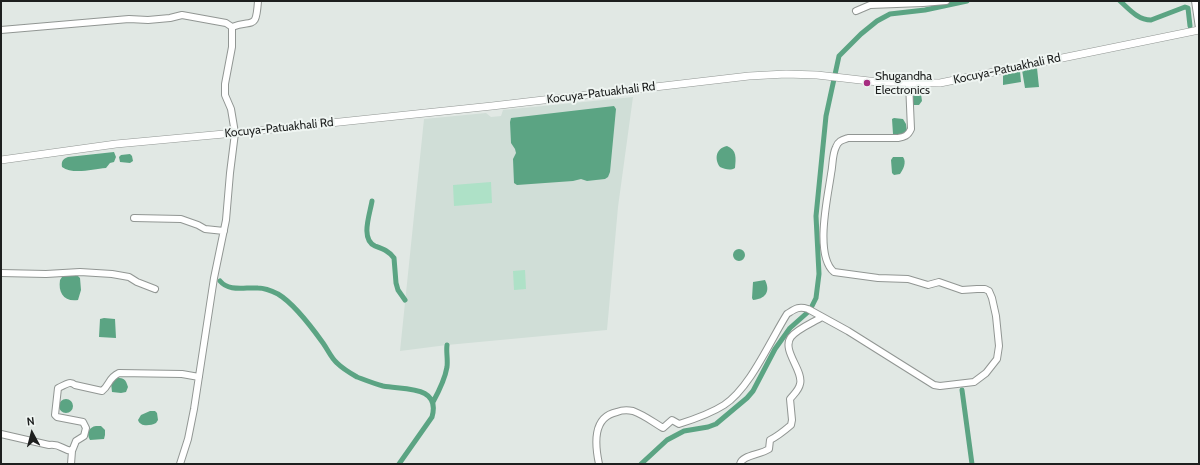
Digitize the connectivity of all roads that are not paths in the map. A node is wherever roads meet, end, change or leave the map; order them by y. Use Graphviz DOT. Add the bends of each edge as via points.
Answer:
graph roads {
  1 [pos="258,1"];
  2 [pos="946,1"];
  3 [pos="1195,1"];
  4 [pos="856,11"];
  5 [pos="232,27"];
  6 [pos="1199,29"];
  7 [pos="1,30"];
  8 [pos="909,83"];
  9 [pos="235,133"];
  10 [pos="1,160"];
  11 [pos="134,218"];
  12 [pos="224,231"];
  13 [pos="1,273"];
  14 [pos="155,289"];
  15 [pos="819,316"];
  16 [pos="199,377"];
  17 [pos="1,434"];
  18 [pos="72,451"];
  19 [pos="71,464"];
  20 [pos="180,464"];
  21 [pos="599,464"];
  22 [pos="740,464"];
  1 -- 5 [label="street" via="256,19 252,23"];
  2 -- 4 [label="street" via="870,5"];
  3 -- 6 [label="street"];
  5 -- 7 [label="street" via="226,23 182,15 148,20 129,19"];
  5 -- 9 [label="street" via="232,47 225,95 231,109"];
  6 -- 8 [label="main road, Kocuya-Patuakhali Rd" via="940,83"];
  8 -- 9 [label="main road, Kocuya-Patuakhali Rd" via="786,74 749,76"];
  8 -- 15 [label="street" via="911,129 905,137 848,138 836,146 824,211 823,242 829,266 834,272 846,274 908,279 930,285 939,282 962,290 989,291 996,316 999,346 997,359 986,373 974,382 934,385 848,331"];
  9 -- 10 [label="main road, Kocuya-Patuakhali Rd" via="116,144"];
  9 -- 12 [label="street"];
  11 -- 12 [label="street" via="181,219 205,229"];
  12 -- 16 [label="street"];
  13 -- 14 [label="street" via="112,274 128,277"];
  15 -- 21 [label="street" via="801,307 787,314 746,384 726,404 701,418 679,424 672,420 663,428 631,410 607,416 599,425 597,433"];
  15 -- 22 [label="street" via="798,330 788,342 801,378 798,390 790,399 791,425 770,440 769,449 744,458"];
  16 -- 18 [label="street" via="182,374 119,373 110,378 106,389 102,391 75,385 72,382 58,388 55,415 83,422 86,428 84,436 76,441"];
  16 -- 20 [label="street" via="188,439"];
  17 -- 18 [label="street" via="49,445 56,444"];
  18 -- 19 [label="street"];
}
